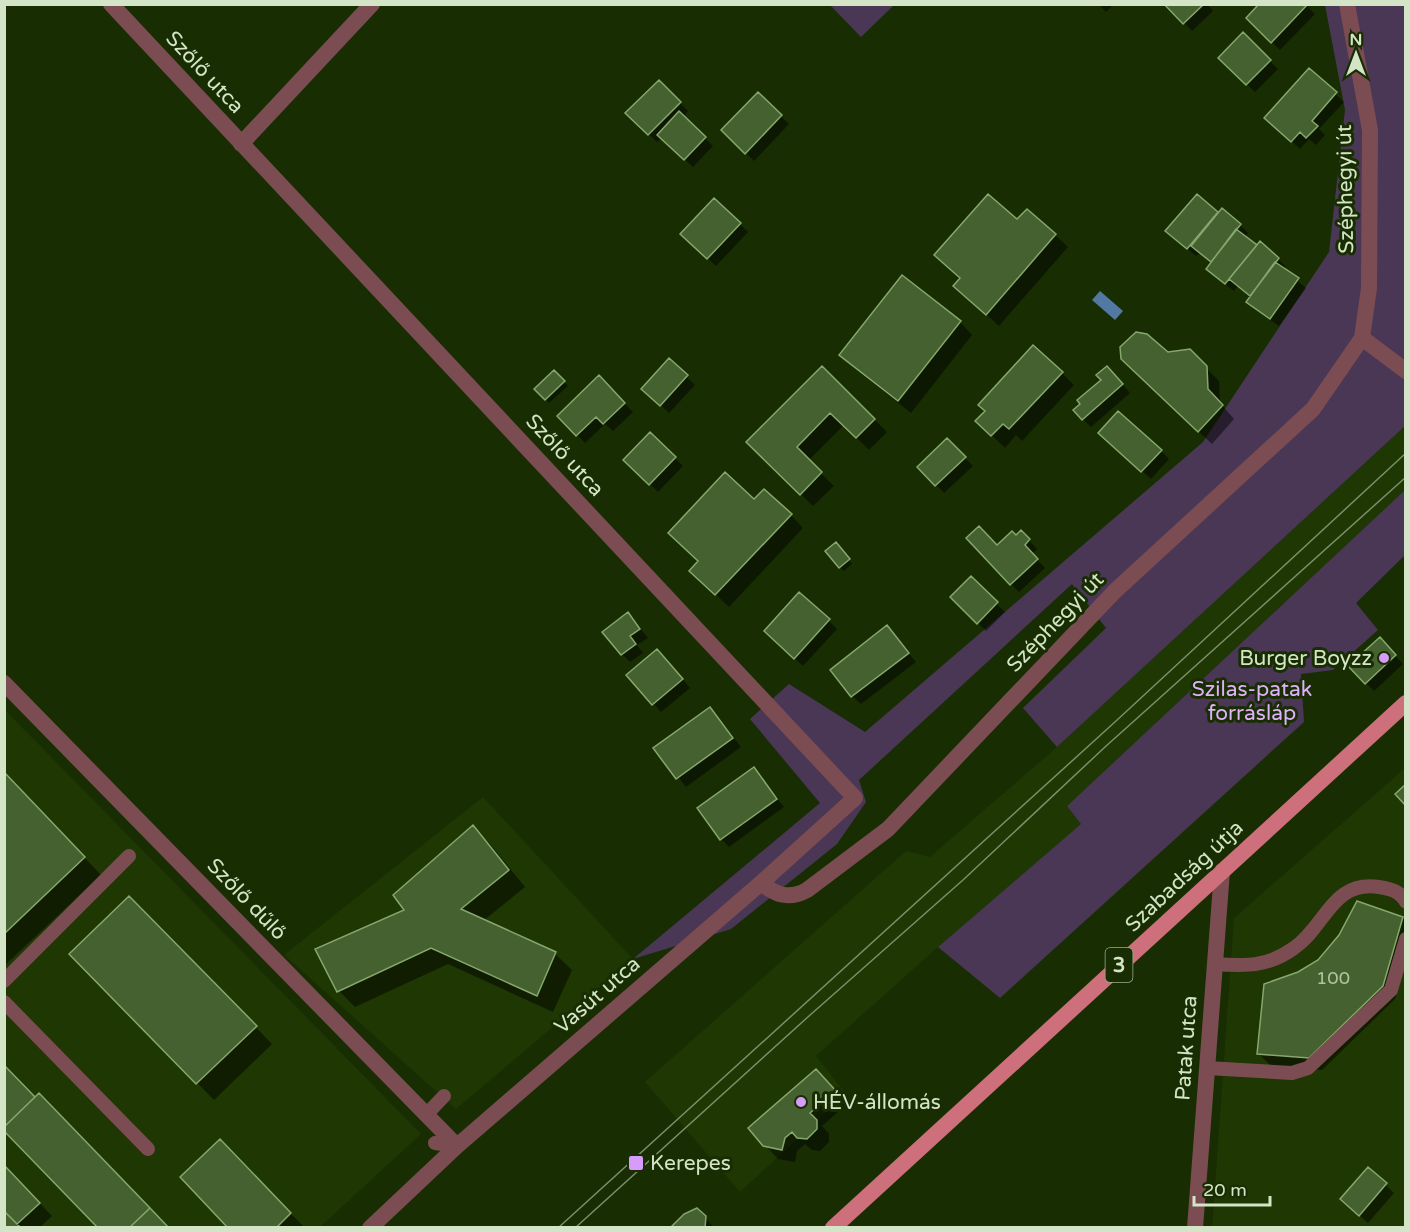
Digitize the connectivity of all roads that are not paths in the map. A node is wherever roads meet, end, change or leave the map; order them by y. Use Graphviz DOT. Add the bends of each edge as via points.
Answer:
graph roads {
  1 [pos="111,4"];
  2 [pos="372,4"];
  3 [pos="1347,4"];
  4 [pos="241,144"];
  5 [pos="1362,338"];
  6 [pos="1406,371"];
  7 [pos="4,683"];
  8 [pos="1406,703"];
  9 [pos="855,798"];
  10 [pos="129,856"];
  11 [pos="1222,871"];
  12 [pos="760,883"];
  13 [pos="1406,902"];
  14 [pos="1406,939"];
  15 [pos="1215,964"];
  16 [pos="4,981"];
  17 [pos="1391,990"];
  18 [pos="1406,993"];
  19 [pos="4,1002"];
  20 [pos="1207,1068"];
  21 [pos="444,1096"];
  22 [pos="426,1115"];
  23 [pos="435,1143"];
  24 [pos="457,1146"];
  25 [pos="148,1149"];
  26 [pos="370,1227"];
  27 [pos="833,1227"];
  28 [pos="1195,1227"];
  1 -- 4 [label="street, Szőlő utca"];
  2 -- 4 [label="street, Szőlő utca"];
  3 -- 5 [label="street, Széphegyi út" via="1370,130 1369,288"];
  4 -- 9 [label="street, Szőlő utca"];
  5 -- 6 [label="street"];
  5 -- 12 [label="street, Széphegyi út" via="1313,409 1115,591 888,829 797,896 774,893"];
  7 -- 22 [label="street, Szőlő dűlő"];
  8 -- 11 [label="main road, Szabadság útja / 3"];
  9 -- 12 [label="street, Vasút utca"];
  10 -- 16 [label="lane"];
  11 -- 15 [label="street, Patak utca"];
  11 -- 27 [label="main road, Szabadság útja / 3"];
  12 -- 24 [label="street, Vasút utca"];
  13 -- 15 [label="lane" via="1401,894 1388,888 1353,887 1296,947 1268,962 1247,966"];
  14 -- 17 [label="lane"];
  15 -- 20 [label="street, Patak utca"];
  17 -- 18 [label="lane"];
  17 -- 20 [label="lane" via="1308,1068 1292,1073"];
  19 -- 25 [label="lane"];
  20 -- 28 [label="street, Patak utca"];
  21 -- 22 [label="lane"];
  22 -- 24 [label="street, Szőlő dűlő"];
  23 -- 24 [label="lane"];
  24 -- 26 [label="street, Vasút utca"];
}
